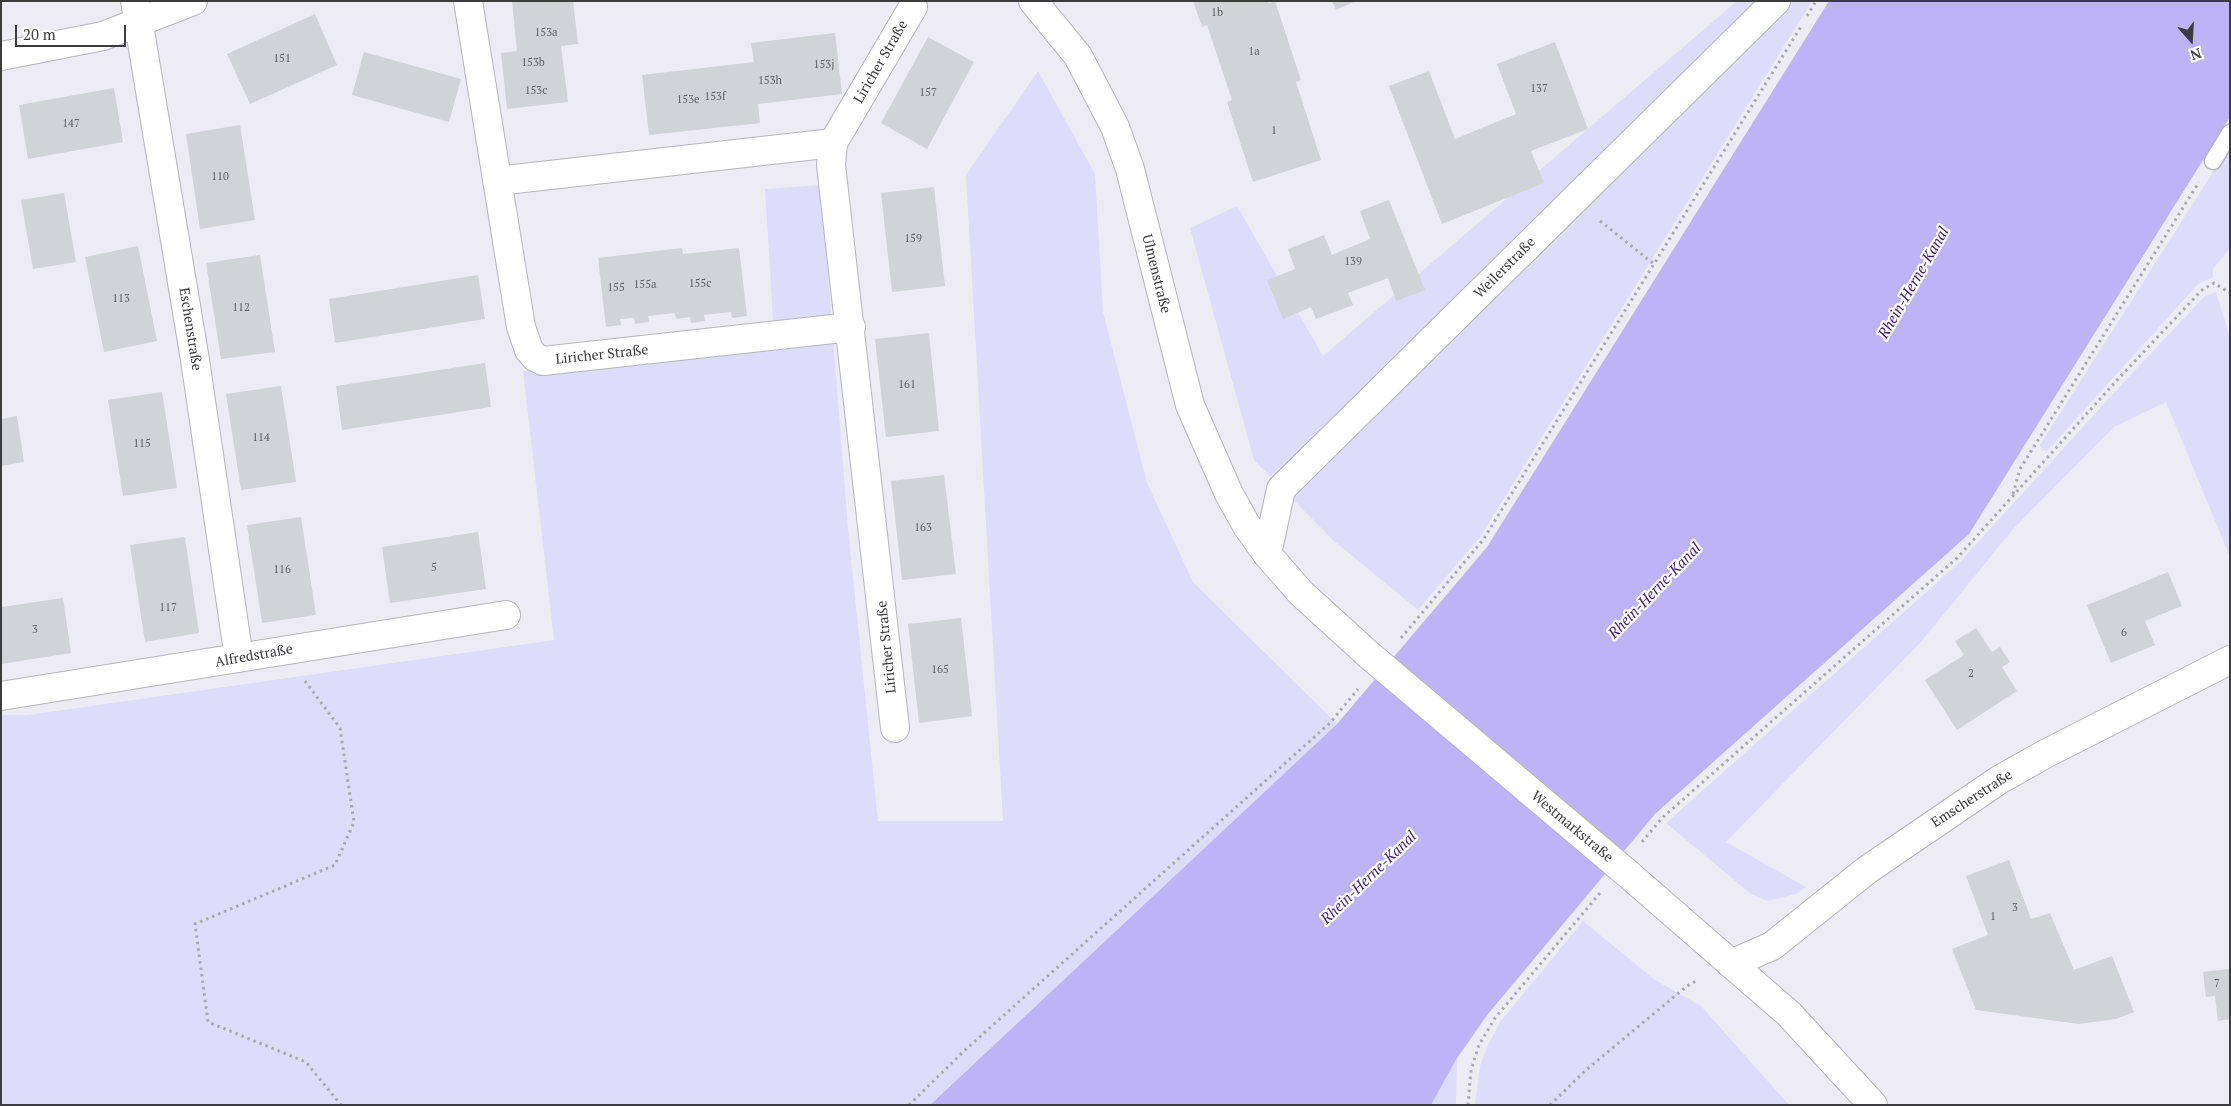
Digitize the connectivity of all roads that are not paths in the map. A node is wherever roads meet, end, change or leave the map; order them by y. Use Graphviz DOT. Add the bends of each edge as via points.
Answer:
graph roads {
  1 [pos="193,1"];
  2 [pos="468,1"];
  3 [pos="1033,1"];
  4 [pos="1776,1"];
  5 [pos="913,7"];
  6 [pos="137,11"];
  7 [pos="1,56"];
  8 [pos="2230,133"];
  9 [pos="833,143"];
  10 [pos="2213,161"];
  11 [pos="497,181"];
  12 [pos="851,327"];
  13 [pos="1267,554"];
  14 [pos="506,615"];
  15 [pos="239,658"];
  16 [pos="2230,660"];
  17 [pos="1,696"];
  18 [pos="896,728"];
  19 [pos="1731,964"];
  20 [pos="1873,1105"];
  1 -- 6 [label="street"];
  2 -- 11 [label="street, Liricher Straße"];
  3 -- 13 [label="street, Ulmenstraße" via="1078,56 1115,127 1130,169 1190,405 1229,494"];
  4 -- 13 [label="street, Weilerstraße" via="1281,489"];
  5 -- 9 [label="street, Liricher Straße"];
  6 -- 7 [label="street" via="103,36"];
  6 -- 15 [label="street, Eschenstraße" via="195,360"];
  8 -- 10 [label="lane"];
  9 -- 11 [label="street"];
  9 -- 12 [label="street, Liricher Straße" via="831,165"];
  11 -- 12 [label="street, Liricher Straße" via="520,327 529,350 543,361"];
  12 -- 18 [label="street, Liricher Straße"];
  13 -- 19 [label="street, Westmarkstraße, bridge" via="1301,592 1616,881"];
  14 -- 15 [label="street, Alfredstraße"];
  15 -- 17 [label="street, Alfredstraße"];
  16 -- 19 [label="street, Emscherstraße" via="2000,780 1867,870 1772,946"];
  19 -- 20 [label="street, Westmarkstraße" via="1788,1014"];
}
